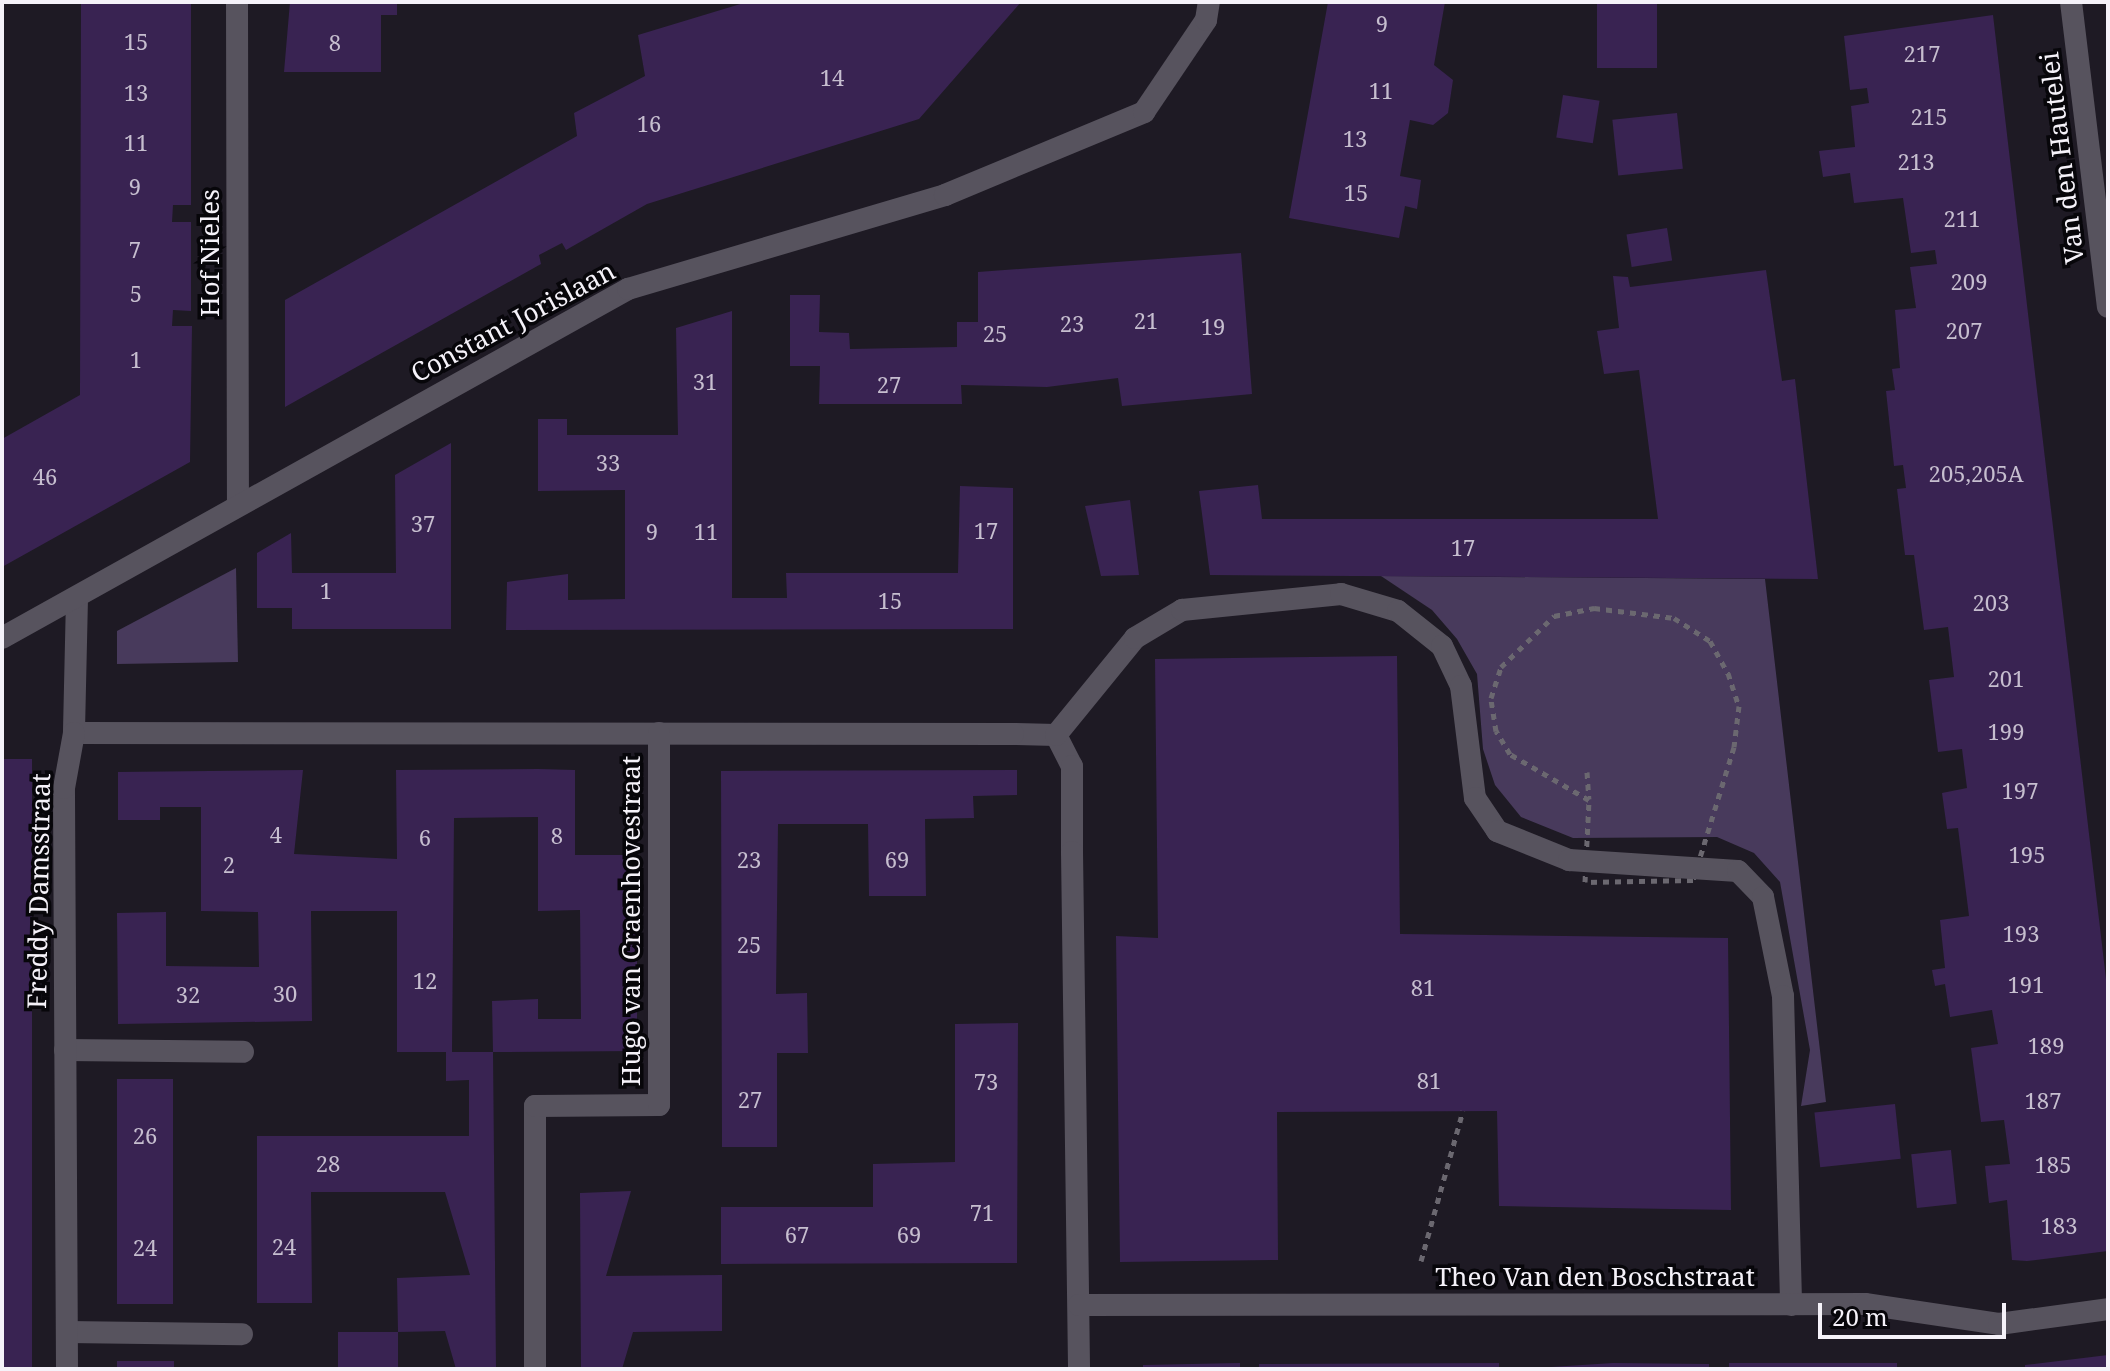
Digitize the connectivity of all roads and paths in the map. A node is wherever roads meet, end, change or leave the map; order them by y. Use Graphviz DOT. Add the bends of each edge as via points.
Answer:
graph roads {
  1 [pos="237,2"];
  2 [pos="1209,2"];
  3 [pos="2071,2"];
  4 [pos="2108,307"];
  5 [pos="238,504"];
  6 [pos="77,598"];
  7 [pos="2,638"];
  8 [pos="74,733"];
  9 [pos="659,733"];
  10 [pos="1056,735"];
  11 [pos="1587,772"];
  12 [pos="1589,800"];
  13 [pos="1586,861"];
  14 [pos="1698,864"];
  15 [pos="65,1050"];
  16 [pos="243,1052"];
  17 [pos="1463,1111"];
  18 [pos="1079,1305"];
  19 [pos="1409,1305"];
  20 [pos="1791,1305"];
  21 [pos="2108,1309"];
  22 [pos="67,1332"];
  23 [pos="242,1334"];
  24 [pos="67,1369"];
  25 [pos="535,1369"];
  26 [pos="1079,1369"];
  1 -- 5 [label="street, Hof Nieles"];
  2 -- 5 [label="street, Constant Jorislaan" via="1206,20 1144,112 945,195 628,289"];
  3 -- 4 [label="street, Van den Hautelei"];
  5 -- 6 [label="street, Constant Jorislaan"];
  6 -- 7 [label="street, Constant Jorislaan"];
  6 -- 8 [label="street"];
  8 -- 9 [label="street, Hugo van Craenhovestraat"];
  8 -- 15 [label="street, Freddy Damsstraat" via="64,788"];
  9 -- 10 [label="street, Hugo van Craenhovestraat"];
  9 -- 25 [label="street, Hugo van Craenhovestraat" via="659,1105 535,1106"];
  10 -- 13 [label="street" via="1135,638 1182,610 1341,594 1398,611 1442,646 1461,686 1475,798 1497,831 1531,850"];
  10 -- 18 [label="street" via="1072,766"];
  11 -- 12 [label="path"];
  12 -- 13 [label="path"];
  12 -- 14 [label="path" via="1510,754 1491,698 1501,667 1554,616 1609,608 1674,618 1710,641 1739,706 1734,747"];
  13 -- 14 [label="street"];
  13 -- 14 [label="path" via="1585,882 1693,880"];
  14 -- 20 [label="street" via="1738,871 1763,897 1775,937 1783,996"];
  15 -- 16 [label="street"];
  15 -- 22 [label="street, Freddy Damsstraat"];
  17 -- 19 [label="path"];
  18 -- 19 [label="street, Theo Van den Boschstraat"];
  18 -- 26 [label="street"];
  19 -- 20 [label="street, Theo Van den Boschstraat"];
  20 -- 21 [label="street, Theo Van den Boschstraat" via="1865,1304 1999,1324"];
  22 -- 23 [label="street"];
  22 -- 24 [label="street, Freddy Damsstraat"];
}
